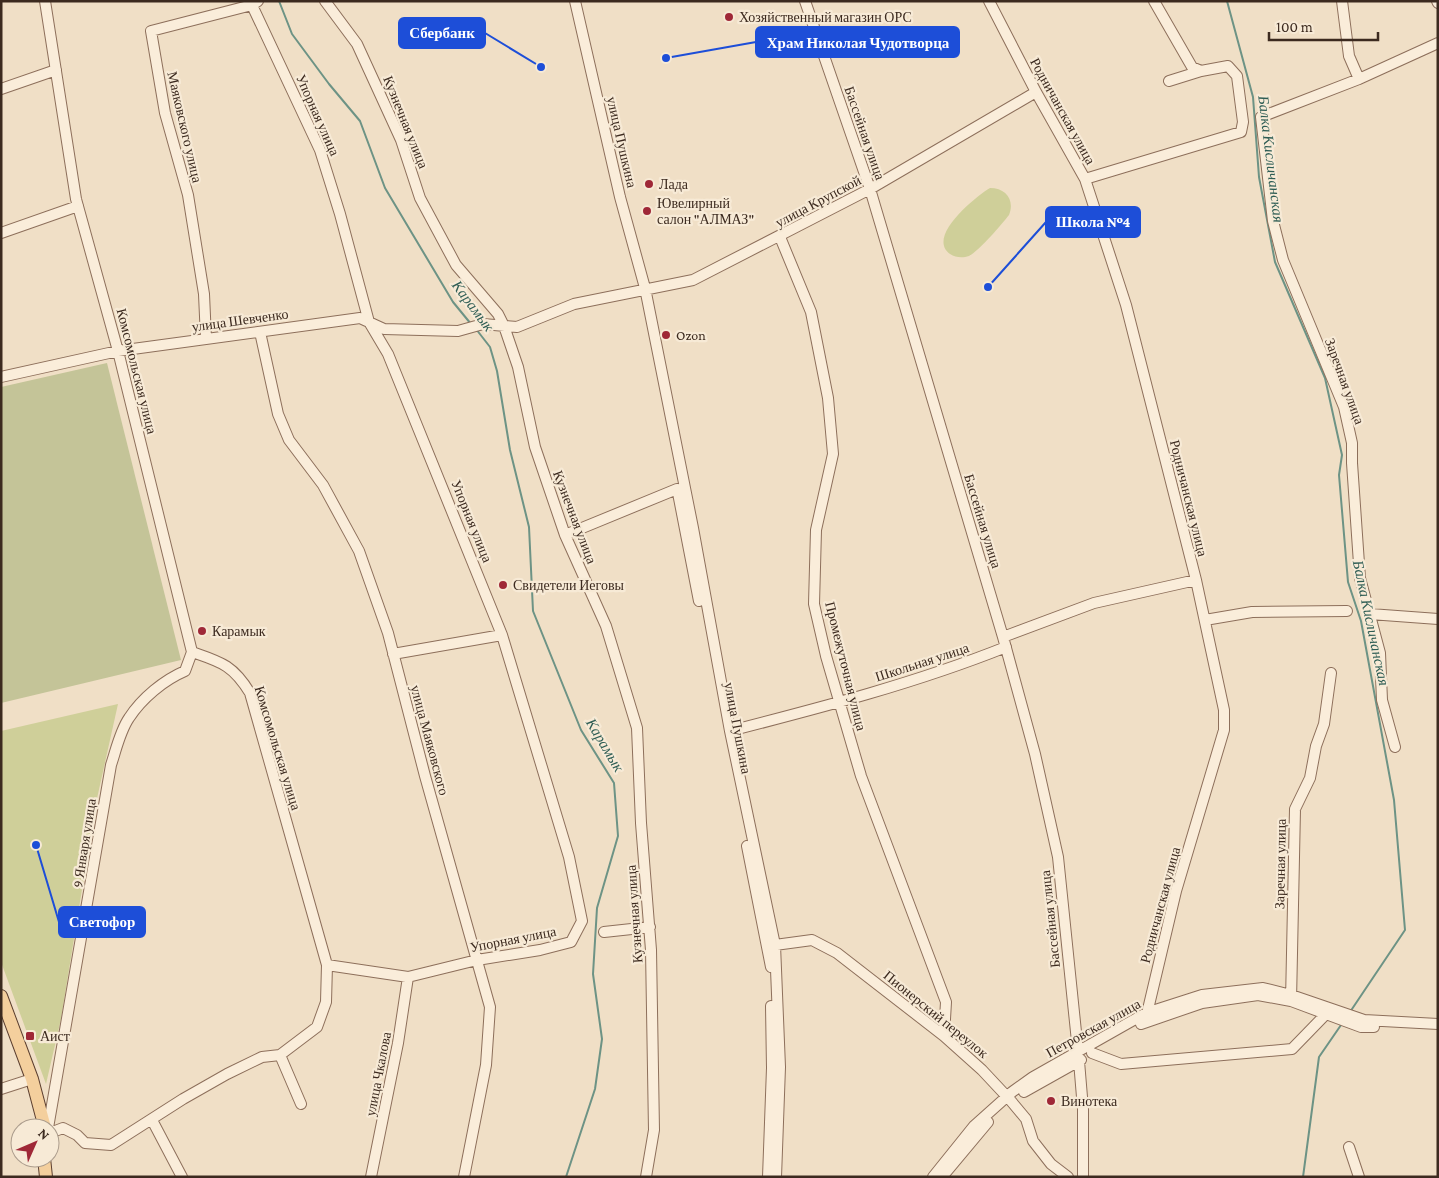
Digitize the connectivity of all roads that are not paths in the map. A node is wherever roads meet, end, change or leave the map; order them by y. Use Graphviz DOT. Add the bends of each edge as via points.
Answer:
graph roads {
  1 [pos="45,1"];
  2 [pos="325,1"];
  3 [pos="574,1"];
  4 [pos="805,1"];
  5 [pos="990,1"];
  6 [pos="1154,1"];
  7 [pos="1342,1"];
  8 [pos="253,2"];
  9 [pos="1438,43"];
  10 [pos="56,70"];
  11 [pos="1201,71"];
  12 [pos="1358,79"];
  13 [pos="1169,81"];
  14 [pos="1,89"];
  15 [pos="1036,92"];
  16 [pos="1085,179"];
  17 [pos="870,189"];
  18 [pos="78,206"];
  19 [pos="1,233"];
  20 [pos="780,237"];
  21 [pos="645,288"];
  22 [pos="369,322"];
  23 [pos="483,324"];
  24 [pos="504,326"];
  25 [pos="260,332"];
  26 [pos="206,339"];
  27 [pos="118,351"];
  28 [pos="1,377"];
  29 [pos="680,490"];
  30 [pos="565,535"];
  31 [pos="1196,580"];
  32 [pos="1347,612"];
  33 [pos="1370,614"];
  34 [pos="1438,619"];
  35 [pos="1205,620"];
  36 [pos="502,635"];
  37 [pos="1005,642"];
  38 [pos="192,652"];
  39 [pos="393,654"];
  40 [pos="1331,673"];
  41 [pos="840,703"];
  42 [pos="730,731"];
  43 [pos="1394,747"];
  44 [pos="650,927"];
  45 [pos="604,932"];
  46 [pos="775,944"];
  47 [pos="477,960"];
  48 [pos="327,965"];
  49 [pos="408,976"];
  50 [pos="1,996"];
  51 [pos="1291,998"];
  52 [pos="1,1007"];
  53 [pos="1325,1015"];
  54 [pos="1146,1017"];
  55 [pos="1362,1023"];
  56 [pos="1438,1024"];
  57 [pos="1438,1030"];
  58 [pos="944,1036"];
  59 [pos="1092,1053"];
  60 [pos="280,1055"];
  61 [pos="1078,1057"];
  62 [pos="29,1080"];
  63 [pos="1,1089"];
  64 [pos="1009,1099"];
  65 [pos="302,1104"];
  66 [pos="38,1118"];
  67 [pos="42,1118"];
  68 [pos="48,1118"];
  69 [pos="152,1120"];
  70 [pos="60,1129"];
  71 [pos="1349,1147"];
  72 [pos="182,1177"];
  73 [pos="371,1177"];
  74 [pos="464,1177"];
  75 [pos="646,1177"];
  76 [pos="768,1177"];
  77 [pos="776,1177"];
  78 [pos="933,1177"];
  79 [pos="942,1177"];
  80 [pos="1068,1177"];
  81 [pos="1083,1177"];
  82 [pos="1359,1177"];
  1 -- 10 [label="street, Комсомольская улица"];
  2 -- 24 [label="street, Кузнечная улица" via="357,44 401,140 420,198 456,265 498,314"];
  3 -- 21 [label="street, улица Пушкина"];
  4 -- 17 [label="street, Бассейная улица"];
  5 -- 15 [label="street, Родничанская улица"];
  6 -- 11 [label="street" via="1192,67"];
  7 -- 12 [label="street" via="1349,56"];
  8 -- 22 [label="street, Упорная улица" via="320,150"];
  8 -- 26 [label="street, Маяковского улица" via="151,31 165,113 188,194 204,294"];
  9 -- 12 [label="street"];
  10 -- 14 [label="street"];
  10 -- 18 [label="street, Комсомольская улица"];
  11 -- 13 [label="street"];
  11 -- 16 [label="street" via="1228,66 1237,76 1243,122 1241,132"];
  12 -- 33 [label="street, Заречная улица" via="1261,117 1273,221 1283,260 1344,408 1352,443 1360,578"];
  15 -- 16 [label="street, Родничанская улица"];
  15 -- 17 [label="street, улица Крупской"];
  16 -- 31 [label="street, Родничанская улица" via="1126,305"];
  17 -- 20 [label="street, улица Крупской"];
  17 -- 37 [label="street, Бассейная улица"];
  18 -- 19 [label="street"];
  18 -- 27 [label="street, Комсомольская улица"];
  20 -- 21 [label="street, улица Крупской" via="693,280"];
  20 -- 41 [label="street, Промежуточная улица" via="811,312 828,398 833,454 816,530 814,604"];
  21 -- 24 [label="street, улица Крупской" via="574,304 517,327"];
  21 -- 29 [label="street, улица Пушкина" via="641,300"];
  22 -- 23 [label="street, улица Шевченко" via="384,329 458,331"];
  22 -- 25 [label="street, улица Шевченко" via="360,318"];
  22 -- 36 [label="street, Упорная улица" via="388,354"];
  23 -- 24 [label="street, улица Крупской"];
  24 -- 30 [label="street, Кузнечная улица" via="518,367 535,447"];
  25 -- 26 [label="street, улица Шевченко"];
  25 -- 39 [label="street, улица Маяковского" via="278,414 289,440 323,485 358,551"];
  26 -- 27 [label="street, улица Шевченко"];
  27 -- 28 [label="street, улица Шевченко"];
  27 -- 38 [label="street, Комсомольская улица"];
  29 -- 30 [label="street"];
  29 -- 42 [label="street, улица Пушкина" via="693,528"];
  29 -- 76 [label="street, улица Пушкина" via="771,964"];
  30 -- 44 [label="street, Кузнечная улица" via="606,626 637,728"];
  31 -- 35 [label="street, Родничанская улица"];
  31 -- 37 [label="street, Школьная улица" via="1094,604"];
  32 -- 35 [label="street" via="1252,612"];
  33 -- 34 [label="street"];
  33 -- 43 [label="street, Заречная улица" via="1380,653 1382,700"];
  35 -- 54 [label="street, Родничанская улица" via="1224,710 1224,730 1176,891"];
  36 -- 39 [label="street"];
  36 -- 47 [label="street, Упорная улица" via="569,857 582,922 571,942"];
  37 -- 41 [label="street, Школьная улица" via="947,671"];
  37 -- 61 [label="street, Бассейная улица" via="1058,857"];
  38 -- 48 [label="street, Комсомольская улица" via="223,662 238,674 250,693"];
  38 -- 68 [label="street, 9 Января улица" via="185,671 169,678 128,718 111,765 74,989"];
  39 -- 47 [label="street, улица Маяковского"];
  40 -- 51 [label="street, Заречная улица" via="1324,724 1310,778 1295,809"];
  41 -- 42 [label="street, Школьная улица"];
  41 -- 58 [label="street, Промежуточная улица" via="861,776 946,1002"];
  42 -- 46 [label="street, улица Пушкина"];
  44 -- 45 [label="street"];
  44 -- 75 [label="street, Кузнечная улица" via="654,1130"];
  46 -- 58 [label="street, Пионерский переулок" via="812,940 837,953"];
  46 -- 77 [label="street, улица Пушкина" via="780,1067"];
  47 -- 49 [label="street, Упорная улица"];
  47 -- 74 [label="street, улица Маяковского" via="490,1007 489,1026 486,1065"];
  48 -- 49 [label="street, Упорная улица"];
  48 -- 60 [label="street, Комсомольская улица" via="326,1002 317,1027"];
  49 -- 73 [label="street, улица Чкалова"];
  50 -- 62 [label="main road" via="19,1039"];
  51 -- 53 [label="street"];
  51 -- 54 [label="street" via="1258,995 1202,1003"];
  51 -- 55 [label="street" via="1335,1010"];
  52 -- 62 [label="main road"];
  53 -- 55 [label="street"];
  53 -- 59 [label="street" via="1292,1048 1122,1064"];
  54 -- 59 [label="street"];
  54 -- 61 [label="street, Петровская улица"];
  55 -- 56 [label="street"];
  55 -- 57 [label="street"];
  58 -- 64 [label="street, Пионерский переулок"];
  59 -- 61 [label="street"];
  60 -- 65 [label="street"];
  60 -- 69 [label="street, Комсомольская улица" via="262,1057 227,1074"];
  61 -- 64 [label="street"];
  61 -- 81 [label="street, Бассейная улица" via="1083,1109"];
  62 -- 63 [label="street"];
  62 -- 66 [label="main road"];
  62 -- 67 [label="main road"];
  64 -- 78 [label="street" via="974,1126"];
  64 -- 79 [label="street"];
  64 -- 80 [label="street, Пионерский переулок" via="1026,1119 1033,1141 1051,1164"];
  69 -- 70 [label="street, Комсомольская улица" via="111,1145 85,1143 78,1134"];
  69 -- 72 [label="street"];
  71 -- 82 [label="street"];
}
